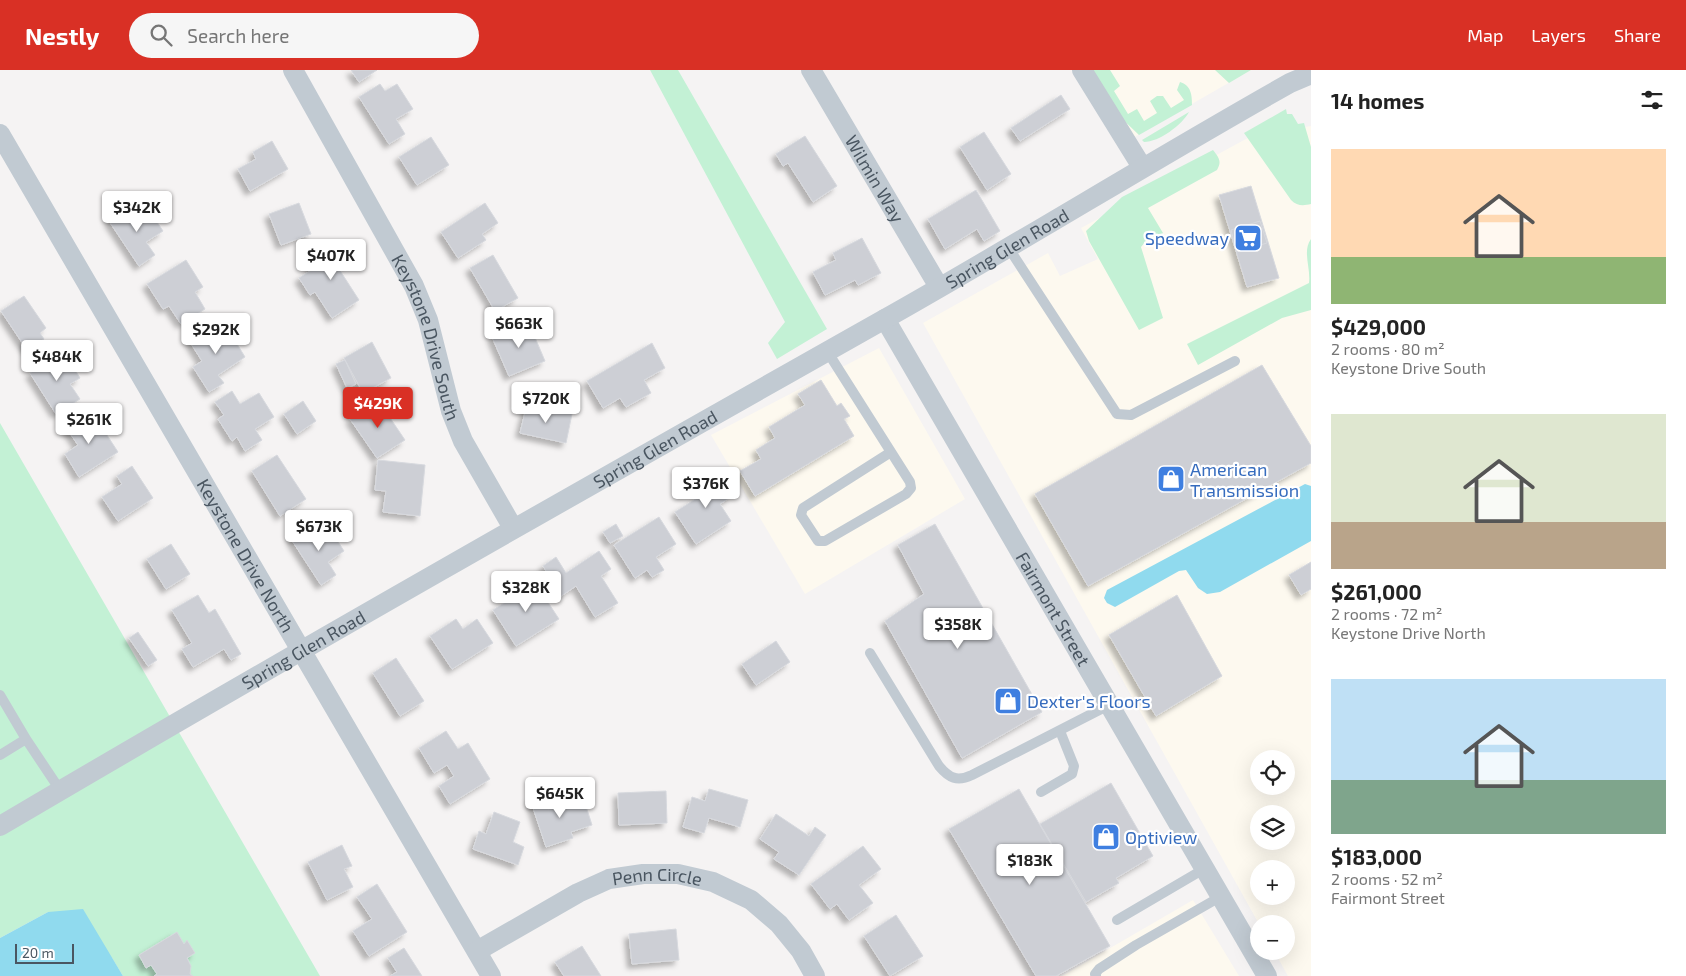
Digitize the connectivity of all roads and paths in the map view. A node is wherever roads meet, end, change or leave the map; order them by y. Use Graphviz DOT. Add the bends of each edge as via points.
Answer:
graph roads {
  1 [pos="293,70"];
  2 [pos="811,70"];
  3 [pos="1082,70"];
  4 [pos="1311,74"];
  5 [pos="0,134"];
  6 [pos="1142,167"];
  7 [pos="1008,247"];
  8 [pos="939,288"];
  9 [pos="885,319"];
  10 [pos="827,351"];
  11 [pos="1236,361"];
  12 [pos="891,452"];
  13 [pos="513,528"];
  14 [pos="301,652"];
  15 [pos="870,653"];
  16 [pos="0,696"];
  17 [pos="1109,705"];
  18 [pos="1060,731"];
  19 [pos="26,739"];
  20 [pos="0,755"];
  21 [pos="60,790"];
  22 [pos="1041,792"];
  23 [pos="0,826"];
  24 [pos="1204,869"];
  25 [pos="1220,897"];
  26 [pos="1117,920"];
  27 [pos="477,951"];
  28 [pos="491,976"];
  29 [pos="815,976"];
  30 [pos="1096,976"];
  31 [pos="1267,976"];
  1 -- 13 [label="street, Keystone Drive South" via="414,286 428,320 441,380 460,433"];
  2 -- 8 [label="street, Wilmin Way"];
  3 -- 6 [label="street"];
  4 -- 6 [label="street, Spring Glen Road"];
  5 -- 14 [label="street, Keystone Drive North"];
  6 -- 7 [label="street, Spring Glen Road"];
  7 -- 8 [label="street, Spring Glen Road"];
  7 -- 11 [label="lane" via="1117,414 1131,415"];
  8 -- 9 [label="street, Spring Glen Road"];
  9 -- 10 [label="street, Spring Glen Road"];
  9 -- 17 [label="street, Fairmont Street"];
  10 -- 12 [label="lane"];
  10 -- 13 [label="street, Spring Glen Road"];
  12 -- 12 [label="lane" via="911,488 826,541 818,541 801,515 803,508"];
  13 -- 14 [label="street, Spring Glen Road"];
  14 -- 21 [label="street, Spring Glen Road"];
  14 -- 27 [label="street, Keystone Drive North"];
  15 -- 18 [label="lane" via="948,777 962,780"];
  16 -- 19 [label="lane"];
  17 -- 18 [label="lane"];
  17 -- 24 [label="street, Fairmont Street"];
  18 -- 22 [label="lane" via="1074,766 1072,774"];
  19 -- 20 [label="lane"];
  19 -- 21 [label="lane"];
  21 -- 23 [label="street, Spring Glen Road"];
  24 -- 25 [label="street, Fairmont Street"];
  24 -- 26 [label="lane"];
  25 -- 30 [label="lane" via="1136,945 1099,969"];
  25 -- 31 [label="street, Fairmont Street"];
  27 -- 28 [label="street, Keystone Drive North"];
  27 -- 29 [label="street, Penn Circle" via="578,893 609,879 643,874 678,874 713,882 752,900 779,924 801,951"];
}
